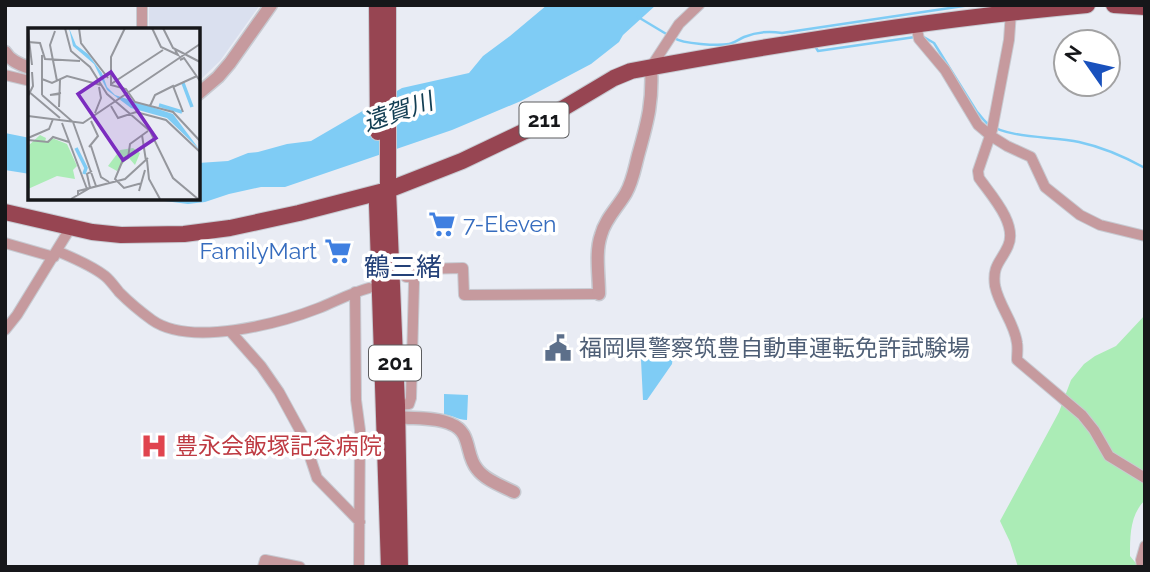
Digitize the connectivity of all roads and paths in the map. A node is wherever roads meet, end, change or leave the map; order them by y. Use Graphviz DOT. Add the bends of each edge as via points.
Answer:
graph roads {
  1 [pos="142,5"];
  2 [pos="271,5"];
  3 [pos="377,5"];
  4 [pos="388,5"];
  5 [pos="699,5"];
  6 [pos="1087,5"];
  7 [pos="1114,5"];
  8 [pos="1145,7"];
  9 [pos="1012,12"];
  10 [pos="142,28"];
  11 [pos="917,32"];
  12 [pos="5,52"];
  13 [pos="383,55"];
  14 [pos="28,67"];
  15 [pos="651,67"];
  16 [pos="5,75"];
  17 [pos="28,80"];
  18 [pos="200,92"];
  19 [pos="992,130"];
  20 [pos="382,191"];
  21 [pos="5,212"];
  22 [pos="71,227"];
  23 [pos="1145,236"];
  24 [pos="5,243"];
  25 [pos="56,254"];
  26 [pos="369,288"];
  27 [pos="355,292"];
  28 [pos="599,294"];
  29 [pos="5,314"];
  30 [pos="17,315"];
  31 [pos="5,330"];
  32 [pos="230,331"];
  33 [pos="397,411"];
  34 [pos="1145,478"];
  35 [pos="514,492"];
  36 [pos="360,522"];
  37 [pos="1145,546"];
  38 [pos="263,567"];
  39 [pos="300,567"];
  40 [pos="359,567"];
  41 [pos="389,567"];
  42 [pos="400,567"];
  43 [pos="1142,567"];
  1 -- 10 [label="street"];
  2 -- 18 [label="street" via="230,63"];
  3 -- 13 [label="highway, 201"];
  4 -- 13 [label="highway, 201"];
  5 -- 15 [label="street" via="679,24"];
  6 -- 9 [label="highway, 211"];
  7 -- 8 [label="highway"];
  9 -- 11 [label="highway, 211"];
  9 -- 19 [label="street"];
  11 -- 15 [label="highway, 211"];
  11 -- 19 [label="street" via="978,125"];
  12 -- 14 [label="street"];
  13 -- 20 [label="highway, 201"];
  15 -- 20 [label="highway, 211" via="614,78 488,150"];
  15 -- 28 [label="street" via="651,107 632,178 600,236"];
  16 -- 17 [label="street"];
  19 -- 23 [label="street" via="1031,157 1045,187 1080,215"];
  19 -- 34 [label="street" via="978,171 1008,221 1011,235 997,263 995,288 1017,341 1017,360 1082,415 1109,456"];
  20 -- 22 [label="highway, 211" via="299,214 184,234 121,234"];
  20 -- 33 [label="highway, 201"];
  20 -- 41 [label="highway, 201"];
  21 -- 22 [label="highway, 211"];
  22 -- 25 [label="street"];
  24 -- 25 [label="street"];
  25 -- 30 [label="street"];
  25 -- 32 [label="street" via="106,276 121,294 163,326 200,333"];
  26 -- 27 [label="street"];
  27 -- 32 [label="street" via="295,316"];
  27 -- 36 [label="street"];
  28 -- 33 [label="street" via="464,295 463,268 421,269 408,277 414,279 411,398"];
  29 -- 30 [label="street"];
  30 -- 31 [label="street"];
  32 -- 36 [label="street" via="279,392 303,436 317,478"];
  33 -- 35 [label="street" via="459,428 477,470"];
  33 -- 42 [label="highway, 201"];
  36 -- 40 [label="street"];
  37 -- 43 [label="street"];
  38 -- 39 [label="street" via="265,560"];
}
